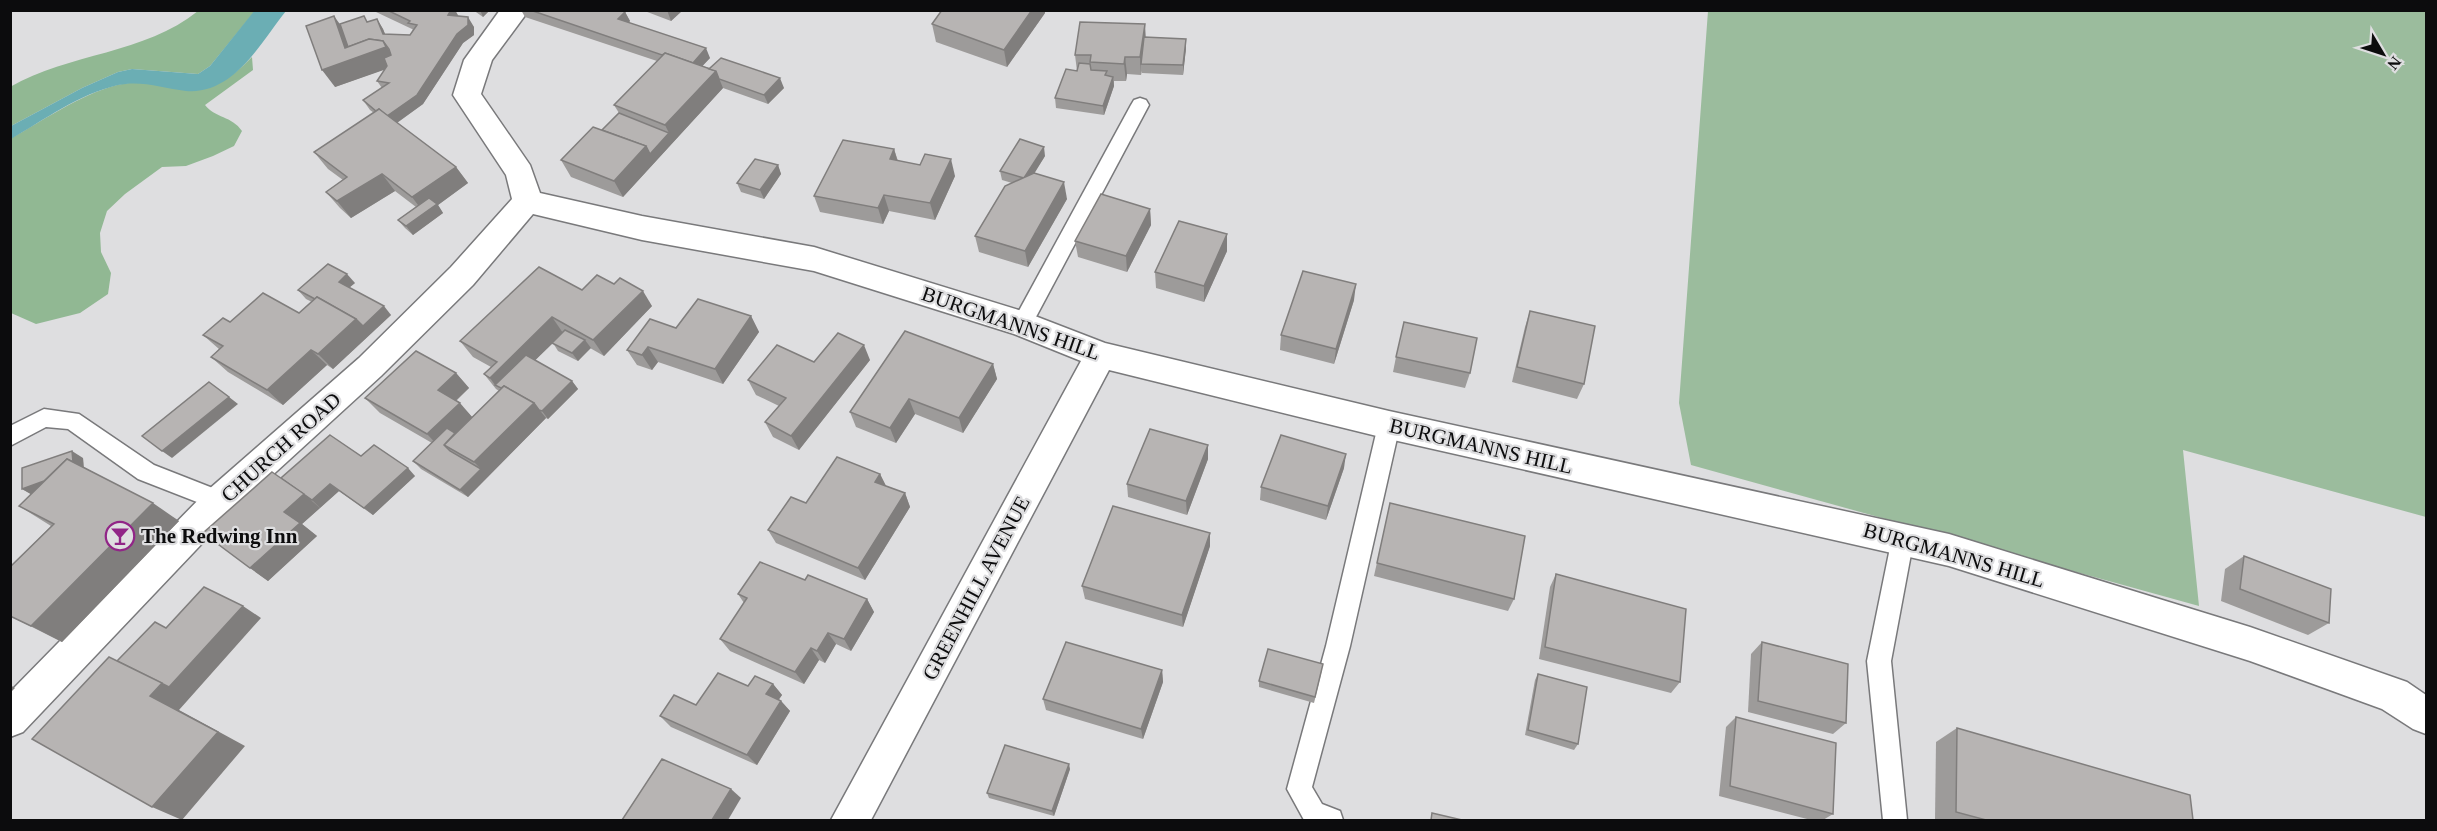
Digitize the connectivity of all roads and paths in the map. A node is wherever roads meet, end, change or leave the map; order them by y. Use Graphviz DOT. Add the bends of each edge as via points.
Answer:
graph roads {
  1 [pos="516,10"];
  2 [pos="1140,105"];
  3 [pos="527,201"];
  4 [pos="1022,324"];
  5 [pos="1101,355"];
  6 [pos="1389,425"];
  7 [pos="10,437"];
  8 [pos="220,501"];
  9 [pos="1903,538"];
  10 [pos="2427,716"];
  11 [pos="10,719"];
  12 [pos="850,820"];
  13 [pos="1331,820"];
  14 [pos="1895,820"];
  1 -- 3 [label="street" via="476,63 468,95 520,173"];
  2 -- 4 [label="lane"];
  3 -- 4 [label="street, BURGMANNS HILL" via="642,228 814,259"];
  3 -- 8 [label="street, CHURCH ROAD" via="462,276 370,367"];
  4 -- 5 [label="street, BURGMANNS HILL"];
  5 -- 6 [label="street, BURGMANNS HILL"];
  5 -- 12 [label="street, GREENHILL AVENUE"];
  6 -- 9 [label="street, BURGMANNS HILL"];
  6 -- 13 [label="lane" via="1338,646 1299,789 1314,814"];
  7 -- 8 [label="lane" via="44,418 72,420 146,472"];
  8 -- 11 [label="street, CHURCH ROAD"];
  9 -- 10 [label="street, BURGMANNS HILL" via="2250,644 2394,695"];
  9 -- 14 [label="lane" via="1879,661"];
}
